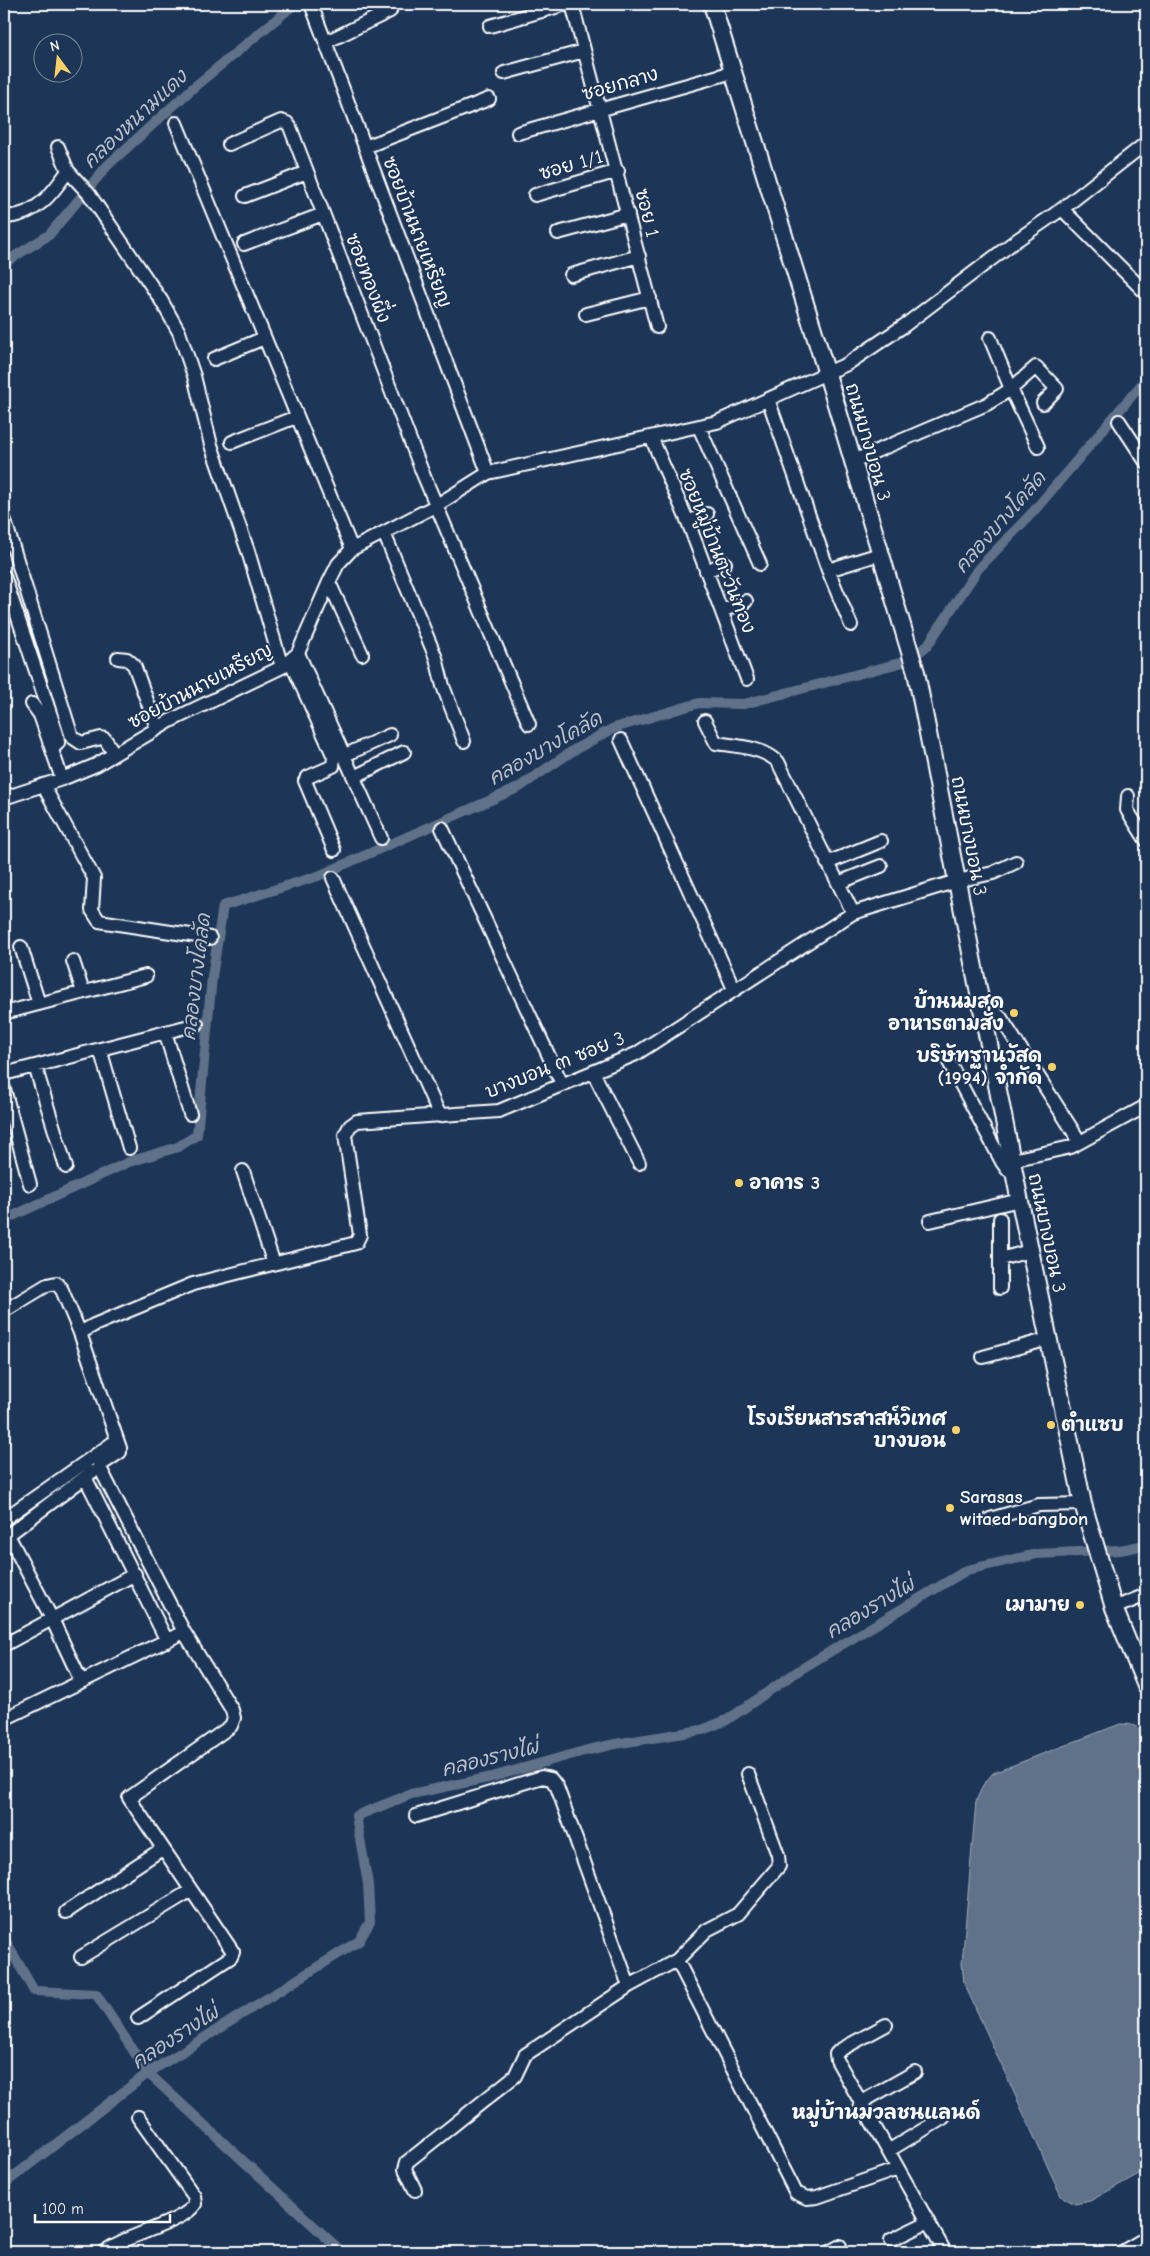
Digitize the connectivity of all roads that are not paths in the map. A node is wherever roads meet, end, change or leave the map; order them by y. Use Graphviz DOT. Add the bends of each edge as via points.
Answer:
graph roads {
  1 [pos="311,4"];
  2 [pos="566,4"];
  3 [pos="572,4"];
  4 [pos="712,4"];
  5 [pos="390,11"];
  6 [pos="490,26"];
  7 [pos="326,42"];
  8 [pos="584,51"];
  9 [pos="733,72"];
  10 [pos="504,74"];
  11 [pos="488,99"];
  12 [pos="600,109"];
  13 [pos="176,123"];
  14 [pos="518,133"];
  15 [pos="1146,143"];
  16 [pos="229,144"];
  17 [pos="58,147"];
  18 [pos="365,147"];
  19 [pos="618,171"];
  20 [pos="307,172"];
  21 [pos="72,175"];
  22 [pos="535,195"];
  23 [pos="244,196"];
  24 [pos="1062,209"];
  25 [pos="4,212"];
  26 [pos="323,214"];
  27 [pos="628,214"];
  28 [pos="558,233"];
  29 [pos="244,244"];
  30 [pos="639,256"];
  31 [pos="571,275"];
  32 [pos="1146,293"];
  33 [pos="650,298"];
  34 [pos="586,314"];
  35 [pos="657,326"];
  36 [pos="264,338"];
  37 [pos="990,338"];
  38 [pos="214,359"];
  39 [pos="827,374"];
  40 [pos="1011,389"];
  41 [pos="768,399"];
  42 [pos="1043,403"];
  43 [pos="296,416"];
  44 [pos="1119,420"];
  45 [pos="699,427"];
  46 [pos="651,437"];
  47 [pos="232,442"];
  48 [pos="1038,447"];
  49 [pos="853,461"];
  50 [pos="1146,462"];
  51 [pos="488,473"];
  52 [pos="437,505"];
  53 [pos="707,514"];
  54 [pos="4,518"];
  55 [pos="688,522"];
  56 [pos="384,533"];
  57 [pos="352,549"];
  58 [pos="880,554"];
  59 [pos="725,563"];
  60 [pos="760,564"];
  61 [pos="706,570"];
  62 [pos="828,570"];
  63 [pos="4,576"];
  64 [pos="329,582"];
  65 [pos="746,601"];
  66 [pos="722,611"];
  67 [pos="851,626"];
  68 [pos="362,654"];
  69 [pos="118,658"];
  70 [pos="290,660"];
  71 [pos="747,680"];
  72 [pos="32,704"];
  73 [pos="705,721"];
  74 [pos="529,724"];
  75 [pos="157,728"];
  76 [pos="390,735"];
  77 [pos="464,740"];
  78 [pos="622,740"];
  79 [pos="52,749"];
  80 [pos="404,752"];
  81 [pos="114,753"];
  82 [pos="345,755"];
  83 [pos="354,777"];
  84 [pos="62,779"];
  85 [pos="43,784"];
  86 [pos="1128,796"];
  87 [pos="4,798"];
  88 [pos="442,828"];
  89 [pos="382,838"];
  90 [pos="1146,840"];
  91 [pos="880,841"];
  92 [pos="334,850"];
  93 [pos="1016,862"];
  94 [pos="827,863"];
  95 [pos="881,866"];
  96 [pos="333,878"];
  97 [pos="957,881"];
  98 [pos="838,883"];
  99 [pos="853,913"];
  100 [pos="210,938"];
  101 [pos="21,947"];
  102 [pos="73,961"];
  103 [pos="146,976"];
  104 [pos="734,990"];
  105 [pos="82,992"];
  106 [pos="38,1004"];
  107 [pos="983,1006"];
  108 [pos="4,1012"];
  109 [pos="197,1024"];
  110 [pos="165,1032"];
  111 [pos="100,1049"];
  112 [pos="949,1062"];
  113 [pos="35,1066"];
  114 [pos="593,1072"];
  115 [pos="4,1074"];
  116 [pos="562,1084"];
  117 [pos="4,1089"];
  118 [pos="1146,1106"];
  119 [pos="190,1114"];
  120 [pos="440,1116"];
  121 [pos="1080,1142"];
  122 [pos="129,1148"];
  123 [pos="639,1163"];
  124 [pos="1013,1166"];
  125 [pos="66,1167"];
  126 [pos="243,1171"];
  127 [pos="30,1184"];
  128 [pos="1020,1200"];
  129 [pos="1000,1219"];
  130 [pos="930,1221"];
  131 [pos="1030,1251"];
  132 [pos="1000,1259"];
  133 [pos="274,1264"];
  134 [pos="1000,1288"];
  135 [pos="4,1311"];
  136 [pos="80,1333"];
  137 [pos="1049,1339"];
  138 [pos="983,1358"];
  139 [pos="117,1440"];
  140 [pos="99,1466"];
  141 [pos="86,1477"];
  142 [pos="1083,1504"];
  143 [pos="4,1518"];
  144 [pos="990,1519"];
  145 [pos="6,1537"];
  146 [pos="135,1574"];
  147 [pos="1146,1595"];
  148 [pos="1114,1608"];
  149 [pos="52,1619"];
  150 [pos="184,1632"];
  151 [pos="167,1641"];
  152 [pos="4,1645"];
  153 [pos="1144,1675"];
  154 [pos="81,1681"];
  155 [pos="4,1718"];
  156 [pos="748,1774"];
  157 [pos="416,1816"];
  158 [pos="162,1849"];
  159 [pos="190,1891"];
  160 [pos="66,1912"];
  161 [pos="81,1957"];
  162 [pos="676,1960"];
  163 [pos="629,1986"];
  164 [pos="138,2018"];
  165 [pos="886,2025"];
  166 [pos="915,2072"];
  167 [pos="860,2103"];
  168 [pos="138,2117"];
  169 [pos="943,2118"];
  170 [pos="888,2151"];
  171 [pos="898,2169"];
  172 [pos="415,2190"];
  173 [pos="928,2222"];
  174 [pos="1146,2238"];
  175 [pos="890,2240"];
  176 [pos="104,2252"];
  177 [pos="944,2252"];
  178 [pos="1122,2252"];
  1 -- 7 [label="street, ซอยบ้านนายเหรียญ"];
  2 -- 6 [label="street"];
  3 -- 8 [label="street, ซอย 1"];
  4 -- 9 [label="main road, ถนนบางบอน 3"];
  5 -- 7 [label="street"];
  7 -- 18 [label="street, ซอยบ้านนายเหรียญ"];
  8 -- 10 [label="street"];
  8 -- 12 [label="street, ซอย 1"];
  9 -- 12 [label="street, ซอยกลาง"];
  9 -- 39 [label="main road, ถนนบางบอน 3"];
  11 -- 18 [label="street"];
  12 -- 14 [label="street, ซอยกลาง"];
  12 -- 19 [label="street, ซอย 1"];
  13 -- 36 [label="street"];
  15 -- 24 [label="street, ซอยบ้านนายเหรียญ"];
  16 -- 20 [label="street, ซอยทองผึ่ง" via="280,121 287,123"];
  17 -- 21 [label="street"];
  18 -- 51 [label="street, ซอยบ้านนายเหรียญ"];
  19 -- 22 [label="street, ซอย 1/1"];
  19 -- 27 [label="street, ซอย 1"];
  20 -- 23 [label="street"];
  20 -- 26 [label="street, ซอยทองผึ่ง"];
  21 -- 25 [label="street" via="45,201 21,216 8,217"];
  21 -- 70 [label="street" via="89,194 161,300 185,347 211,445"];
  24 -- 32 [label="street"];
  24 -- 39 [label="street, ซอยบ้านนายเหรียญ" via="905,325"];
  26 -- 29 [label="street"];
  26 -- 52 [label="street, ซอยทองผึ่ง"];
  27 -- 28 [label="street"];
  27 -- 30 [label="street, ซอย 1"];
  30 -- 31 [label="street"];
  30 -- 33 [label="street, ซอย 1"];
  33 -- 34 [label="street"];
  33 -- 35 [label="street, ซอย 1"];
  36 -- 38 [label="street"];
  36 -- 43 [label="street"];
  37 -- 40 [label="street"];
  39 -- 41 [label="street, ซอยบ้านนายเหรียญ"];
  39 -- 49 [label="main road, ถนนบางบอน 3"];
  40 -- 42 [label="street" via="1037,367 1057,390"];
  40 -- 48 [label="street"];
  40 -- 49 [label="street" via="987,404"];
  41 -- 45 [label="street, ซอยบ้านนายเหรียญ"];
  41 -- 62 [label="street"];
  43 -- 47 [label="street"];
  43 -- 57 [label="street"];
  44 -- 50 [label="street"];
  45 -- 46 [label="street, ซอยบ้านนายเหรียญ"];
  45 -- 60 [label="street"];
  46 -- 51 [label="street, ซอยบ้านนายเหรียญ"];
  46 -- 55 [label="street, ซอยหมู่บ้านตะวันทอง"];
  49 -- 58 [label="main road, ถนนบางบอน 3"];
  51 -- 52 [label="street, ซอยบ้านนายเหรียญ"];
  52 -- 56 [label="street, ซอยบ้านนายเหรียญ"];
  52 -- 74 [label="street, ซอยทองผึ่ง"];
  53 -- 55 [label="street"];
  54 -- 81 [label="street" via="72,736 81,743 105,739"];
  55 -- 61 [label="street, ซอยหมู่บ้านตะวันทอง"];
  56 -- 57 [label="street, ซอยบ้านนายเหรียญ"];
  56 -- 77 [label="street" via="436,658"];
  57 -- 64 [label="street, ซอยบ้านนายเหรียญ" via="338,564"];
  58 -- 62 [label="street"];
  58 -- 97 [label="main road, ถนนบางบอน 3" via="916,672"];
  59 -- 61 [label="street"];
  61 -- 66 [label="street, ซอยหมู่บ้านตะวันทอง"];
  62 -- 67 [label="street"];
  63 -- 79 [label="street" via="57,734 58,744"];
  64 -- 68 [label="street"];
  64 -- 70 [label="street, ซอยบ้านนายเหรียญ"];
  65 -- 66 [label="street"];
  66 -- 71 [label="street, ซอยหมู่บ้านตะวันทอง"];
  69 -- 75 [label="street" via="127,658 134,665"];
  70 -- 75 [label="street, ซอยบ้านนายเหรียญ"];
  70 -- 82 [label="street"];
  70 -- 92 [label="street" via="334,756 333,766 308,777 306,782"];
  72 -- 79 [label="street" via="40,715"];
  73 -- 94 [label="street" via="716,743 772,755"];
  75 -- 81 [label="street, ซอยบ้านนายเหรียญ"];
  76 -- 82 [label="street"];
  78 -- 104 [label="street"];
  79 -- 84 [label="street"];
  80 -- 83 [label="street"];
  81 -- 84 [label="street, ซอยบ้านนายเหรียญ"];
  82 -- 83 [label="street"];
  83 -- 89 [label="street"];
  84 -- 85 [label="street, ซอยบ้านนายเหรียญ"];
  85 -- 87 [label="street, ซอยบ้านนายเหรียญ"];
  85 -- 100 [label="street" via="94,878 92,910 99,921"];
  86 -- 90 [label="street" via="1127,810"];
  88 -- 116 [label="street"];
  91 -- 94 [label="street"];
  93 -- 97 [label="street, บางบอน ๓ ซอย 3" via="993,873"];
  94 -- 98 [label="street"];
  95 -- 98 [label="street"];
  96 -- 120 [label="street"];
  97 -- 99 [label="street, บางบอน ๓ ซอย 3"];
  97 -- 107 [label="main road, ถนนบางบอน 3"];
  98 -- 99 [label="street"];
  99 -- 104 [label="street, บางบอน ๓ ซอย 3"];
  101 -- 106 [label="street"];
  102 -- 105 [label="street"];
  103 -- 105 [label="street"];
  104 -- 114 [label="street, บางบอน ๓ ซอย 3" via="636,1054"];
  105 -- 106 [label="street"];
  106 -- 108 [label="street"];
  107 -- 121 [label="street" via="1001,1018"];
  107 -- 124 [label="main road, ถนนบางบอน 3"];
  109 -- 110 [label="street"];
  110 -- 111 [label="street"];
  110 -- 119 [label="street"];
  111 -- 113 [label="street"];
  111 -- 122 [label="street"];
  112 -- 124 [label="street" via="1002,1162 1007,1169"];
  113 -- 115 [label="street"];
  113 -- 125 [label="street"];
  114 -- 116 [label="street, บางบอน ๓ ซอย 3"];
  114 -- 123 [label="street"];
  116 -- 120 [label="street, บางบอน ๓ ซอย 3" via="492,1113"];
  117 -- 127 [label="street"];
  118 -- 121 [label="street"];
  120 -- 133 [label="street, บางบอน ๓ ซอย 3" via="357,1121 350,1126 345,1135 359,1240"];
  121 -- 124 [label="street"];
  124 -- 128 [label="main road, ถนนบางบอน 3"];
  126 -- 133 [label="street"];
  128 -- 130 [label="street"];
  128 -- 131 [label="main road, ถนนบางบอน 3"];
  129 -- 132 [label="street"];
  131 -- 132 [label="street"];
  131 -- 137 [label="main road, ถนนบางบอน 3"];
  132 -- 134 [label="street"];
  133 -- 136 [label="street, บางบอน ๓ ซอย 3" via="193,1284"];
  135 -- 136 [label="street" via="47,1285 56,1284 62,1290"];
  136 -- 139 [label="street"];
  137 -- 138 [label="street"];
  137 -- 142 [label="main road, ถนนบางบอน 3"];
  139 -- 140 [label="street" via="120,1451"];
  139 -- 143 [label="street"];
  140 -- 141 [label="street"];
  140 -- 150 [label="street"];
  141 -- 145 [label="street"];
  141 -- 146 [label="street"];
  142 -- 144 [label="street" via="1039,1505"];
  142 -- 148 [label="main road, ถนนบางบอน 3"];
  145 -- 149 [label="street"];
  146 -- 149 [label="street"];
  146 -- 151 [label="street"];
  147 -- 148 [label="street"];
  148 -- 153 [label="main road, ถนนบางบอน 3"];
  149 -- 152 [label="street"];
  149 -- 154 [label="street"];
  150 -- 151 [label="street"];
  150 -- 158 [label="street" via="234,1718 230,1726 129,1798"];
  151 -- 154 [label="street"];
  154 -- 155 [label="street"];
  156 -- 162 [label="street" via="778,1855 778,1866 738,1914 707,1930"];
  157 -- 163 [label="street" via="542,1777 551,1779 558,1787"];
  158 -- 159 [label="street"];
  158 -- 160 [label="street"];
  159 -- 161 [label="street"];
  159 -- 164 [label="street" via="231,1946 231,1957"];
  162 -- 163 [label="street"];
  162 -- 171 [label="street" via="796,2193 807,2198 817,2197"];
  163 -- 172 [label="street" via="525,2056 515,2076 407,2162 405,2169"];
  165 -- 167 [label="street" via="836,2054"];
  166 -- 167 [label="street"];
  167 -- 170 [label="street"];
  168 -- 176 [label="street" via="194,2196 195,2204 185,2214"];
  169 -- 170 [label="street"];
  170 -- 171 [label="street"];
  171 -- 173 [label="street"];
  173 -- 175 [label="street"];
  173 -- 177 [label="street"];
  174 -- 178 [label="street"];
}
